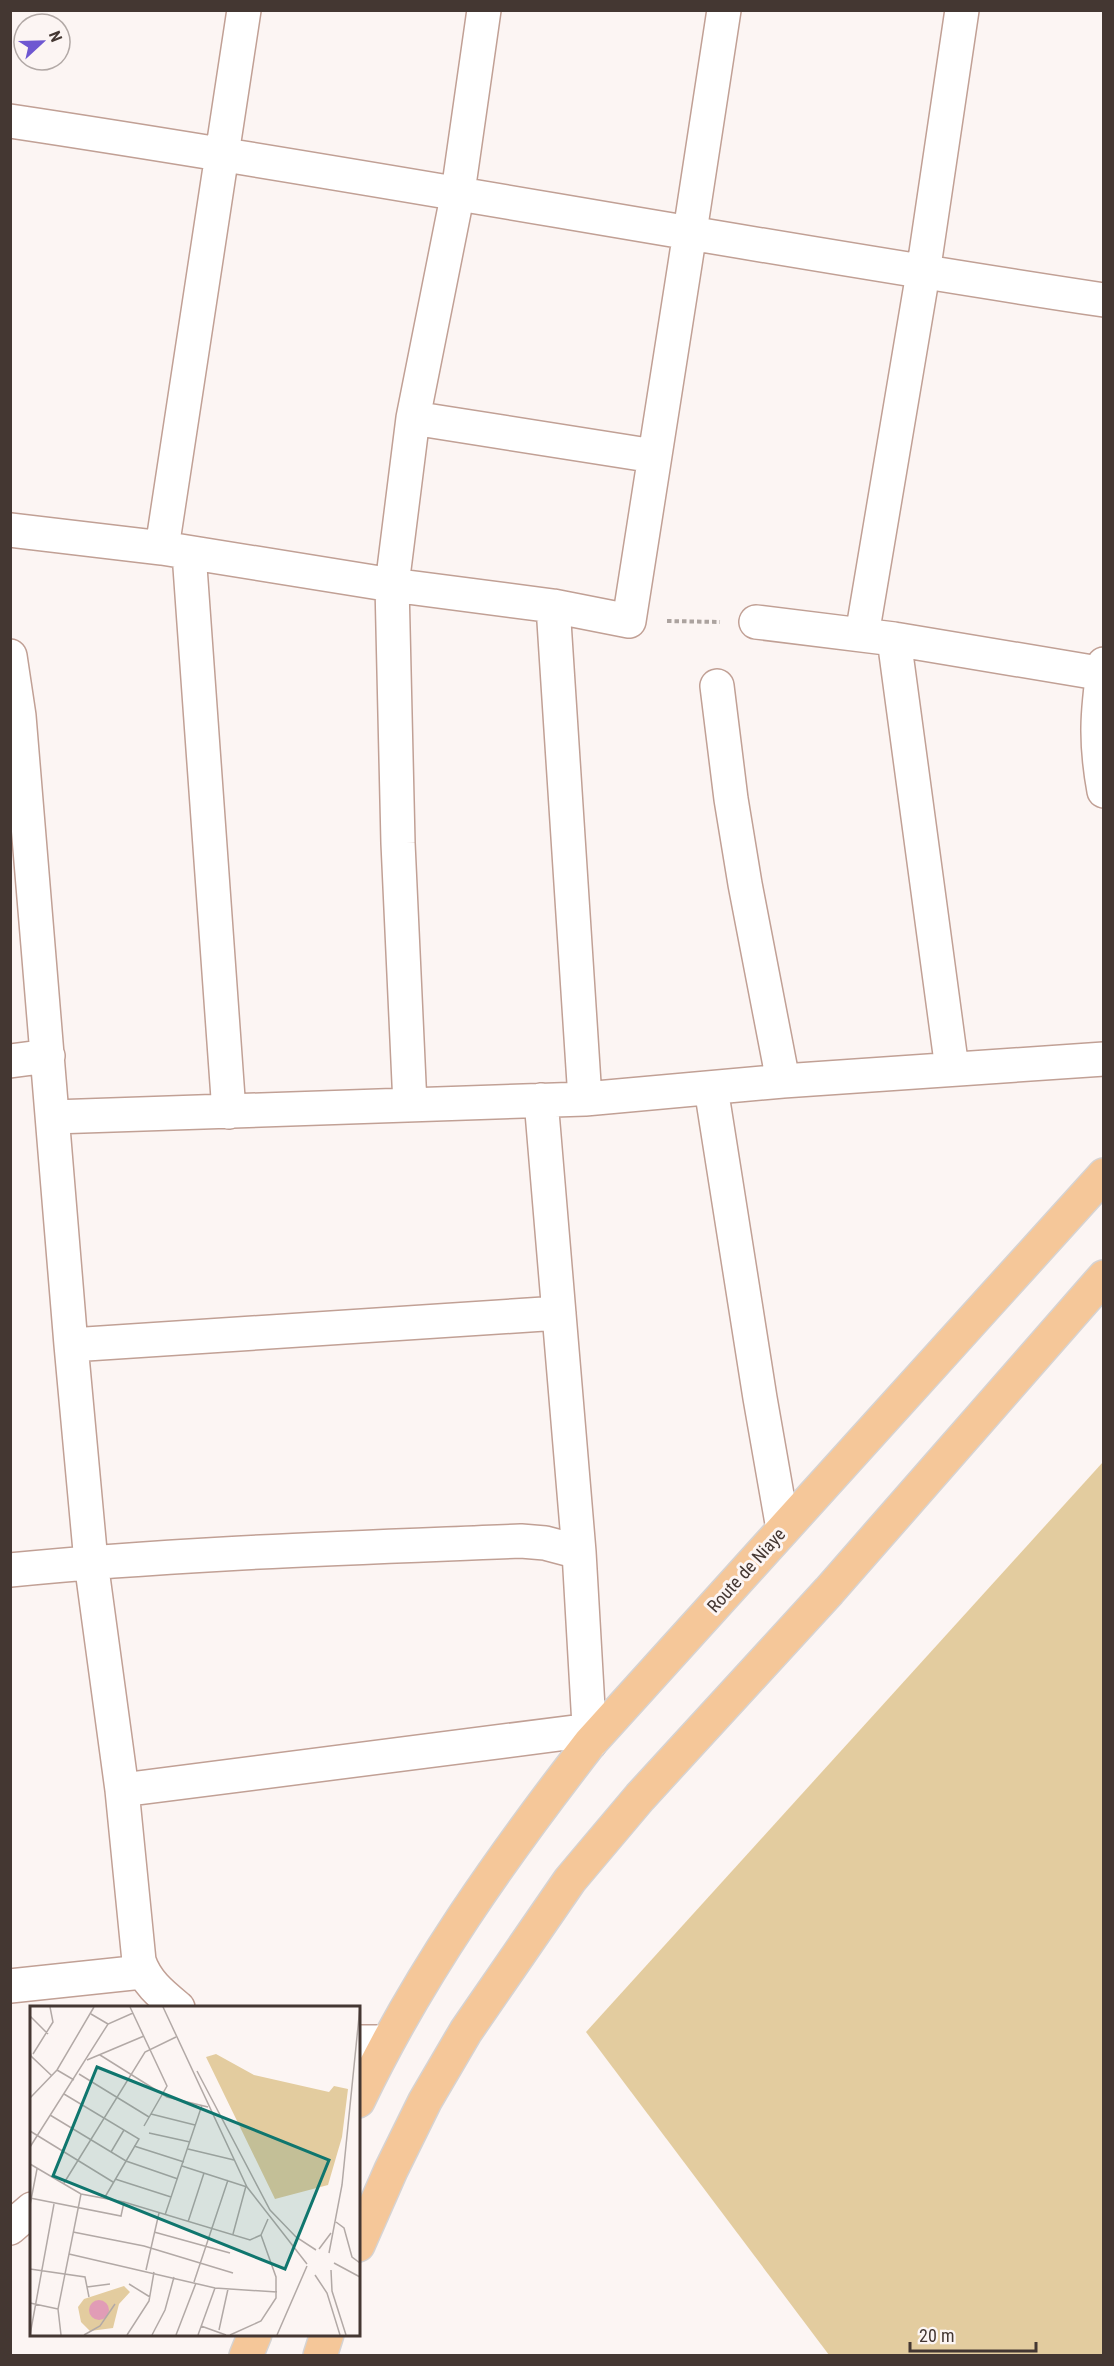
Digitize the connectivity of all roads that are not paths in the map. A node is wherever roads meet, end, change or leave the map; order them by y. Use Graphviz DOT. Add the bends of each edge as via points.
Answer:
graph roads {
  1 [pos="244,10"];
  2 [pos="484,10"];
  3 [pos="724,10"];
  4 [pos="962,10"];
  5 [pos="10,121"];
  6 [pos="221,153"];
  7 [pos="458,192"];
  8 [pos="691,233"];
  9 [pos="923,273"];
  10 [pos="1104,300"];
  11 [pos="413,418"];
  12 [pos="654,456"];
  13 [pos="10,530"];
  14 [pos="175,550"];
  15 [pos="392,585"];
  16 [pos="553,606"];
  17 [pos="756,622"];
  18 [pos="878,637"];
  19 [pos="10,656"];
  20 [pos="1103,671"];
  21 [pos="717,686"];
  22 [pos="15,717"];
  23 [pos="1104,791"];
  24 [pos="48,1056"];
  25 [pos="1104,1059"];
  26 [pos="10,1061"];
  27 [pos="952,1069"];
  28 [pos="783,1082"];
  29 [pos="711,1088"];
  30 [pos="585,1099"];
  31 [pos="542,1100"];
  32 [pos="410,1105"];
  33 [pos="229,1112"];
  34 [pos="53,1117"];
  35 [pos="1104,1175"];
  36 [pos="1104,1277"];
  37 [pos="559,1313"];
  38 [pos="71,1345"];
  39 [pos="783,1528"];
  40 [pos="579,1552"];
  41 [pos="91,1562"];
  42 [pos="10,1569"];
  43 [pos="590,1737"];
  44 [pos="122,1790"];
  45 [pos="142,1971"];
  46 [pos="10,1986"];
  47 [pos="177,2006"];
  48 [pos="372,2042"];
  49 [pos="360,2093"];
  50 [pos="30,2211"];
  51 [pos="10,2228"];
  52 [pos="360,2240"];
  53 [pos="254,2336"];
  54 [pos="326,2336"];
  55 [pos="246,2355"];
  56 [pos="320,2355"];
  1 -- 6 [label="street"];
  2 -- 7 [label="street"];
  3 -- 8 [label="street"];
  4 -- 9 [label="street"];
  5 -- 6 [label="street"];
  6 -- 7 [label="street"];
  6 -- 14 [label="street"];
  7 -- 8 [label="street"];
  7 -- 11 [label="street"];
  8 -- 9 [label="street"];
  8 -- 12 [label="street"];
  9 -- 10 [label="street"];
  9 -- 18 [label="street"];
  11 -- 12 [label="street"];
  11 -- 15 [label="street"];
  12 -- 16 [label="street" via="629,621"];
  13 -- 14 [label="street"];
  14 -- 15 [label="street"];
  14 -- 33 [label="street"];
  15 -- 16 [label="street"];
  15 -- 32 [label="street"];
  16 -- 30 [label="street"];
  17 -- 18 [label="street"];
  18 -- 20 [label="street"];
  18 -- 27 [label="street"];
  19 -- 22 [label="street"];
  20 -- 23 [label="street" via="1097,739"];
  21 -- 28 [label="street" via="745,884"];
  22 -- 24 [label="street"];
  24 -- 26 [label="street"];
  24 -- 34 [label="street"];
  25 -- 27 [label="street"];
  27 -- 28 [label="street"];
  28 -- 29 [label="street"];
  29 -- 30 [label="street"];
  29 -- 39 [label="street"];
  30 -- 31 [label="street"];
  31 -- 32 [label="street"];
  31 -- 37 [label="street"];
  32 -- 33 [label="street"];
  33 -- 34 [label="street"];
  34 -- 38 [label="street"];
  35 -- 39 [label="main road, Route de Niaye"];
  36 -- 52 [label="main road" via="570,1880 466,2031 425,2101"];
  37 -- 38 [label="street"];
  37 -- 40 [label="street"];
  38 -- 41 [label="street"];
  39 -- 43 [label="main road, Route de Niaye"];
  40 -- 41 [label="street" via="521,1541"];
  40 -- 43 [label="street"];
  41 -- 42 [label="street"];
  41 -- 44 [label="street"];
  43 -- 44 [label="street"];
  43 -- 48 [label="main road, Route de Niaye" via="493,1873 419,1988"];
  44 -- 45 [label="street"];
  45 -- 46 [label="street"];
  45 -- 47 [label="street"];
  48 -- 49 [label="main road, Route de Niaye"];
  50 -- 51 [label="street"];
  53 -- 55 [label="main road"];
  54 -- 56 [label="main road"];
}
